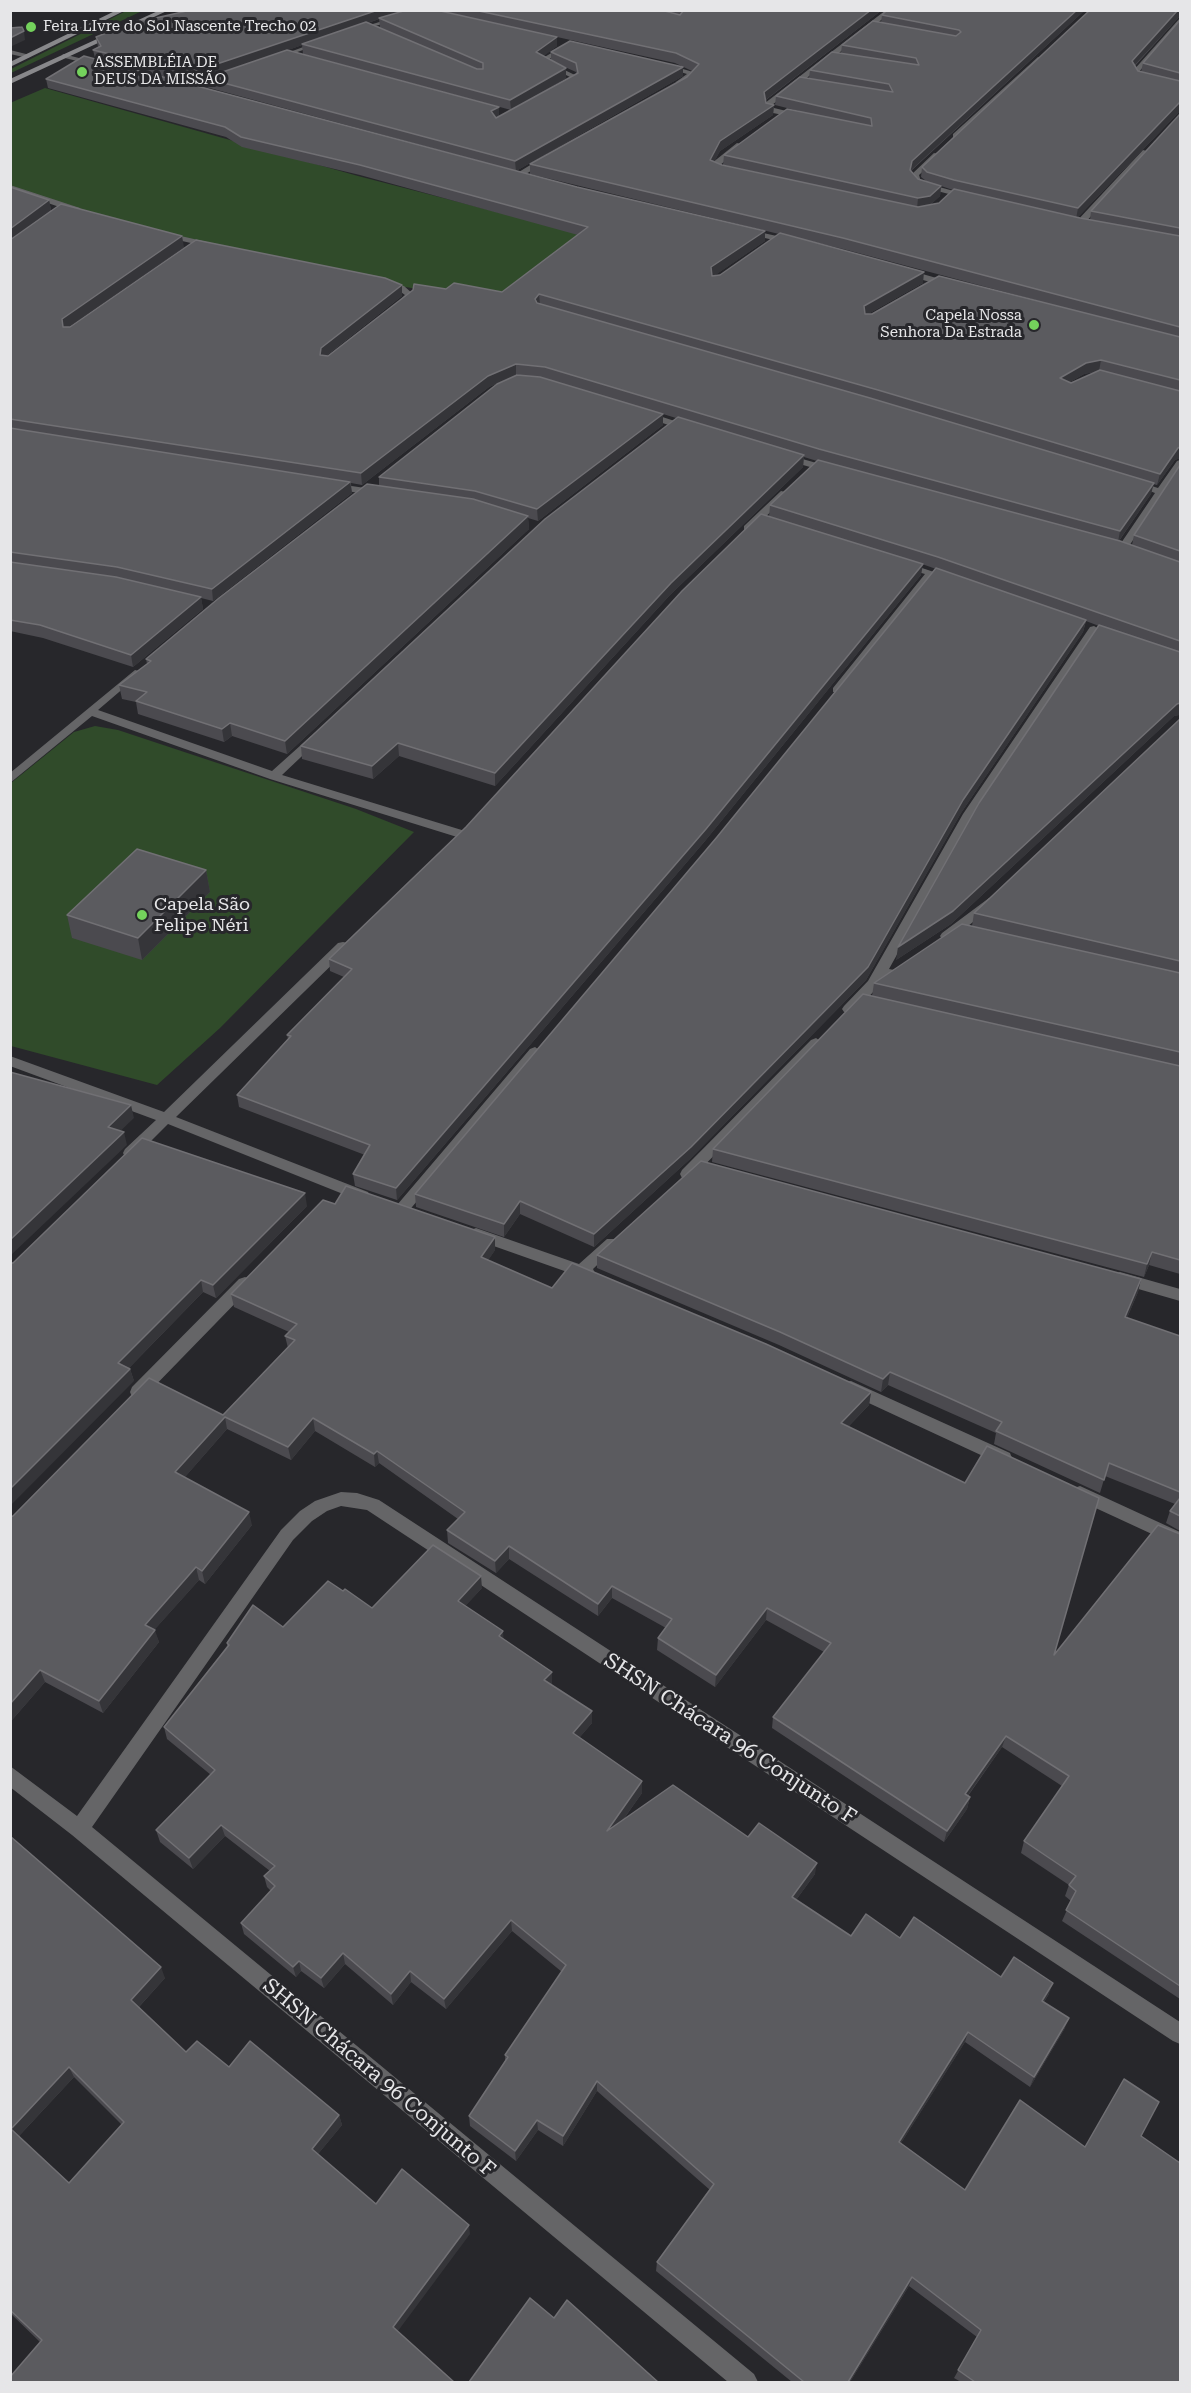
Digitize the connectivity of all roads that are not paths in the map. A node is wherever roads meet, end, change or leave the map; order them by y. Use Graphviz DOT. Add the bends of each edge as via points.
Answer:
graph roads {
  1 [pos="123,10"];
  2 [pos="166,10"];
  3 [pos="428,10"];
  4 [pos="891,10"];
  5 [pos="419,12"];
  6 [pos="439,17"];
  7 [pos="1180,20"];
  8 [pos="870,26"];
  9 [pos="367,27"];
  10 [pos="881,28"];
  11 [pos="376,31"];
  12 [pos="347,33"];
  13 [pos="327,40"];
  14 [pos="556,43"];
  15 [pos="568,45"];
  16 [pos="578,48"];
  17 [pos="1049,50"];
  18 [pos="10,52"];
  19 [pos="287,54"];
  20 [pos="28,56"];
  21 [pos="63,56"];
  22 [pos="298,57"];
  23 [pos="830,57"];
  24 [pos="840,59"];
  25 [pos="265,61"];
  26 [pos="654,63"];
  27 [pos="10,64"];
  28 [pos="104,66"];
  29 [pos="233,72"];
  30 [pos="10,82"];
  31 [pos="798,82"];
  32 [pos="180,84"];
  33 [pos="809,84"];
  34 [pos="191,87"];
  35 [pos="1180,87"];
  36 [pos="672,88"];
  37 [pos="202,90"];
  38 [pos="550,93"];
  39 [pos="786,113"];
  40 [pos="809,119"];
  41 [pos="777,120"];
  42 [pos="751,137"];
  43 [pos="1149,148"];
  44 [pos="559,152"];
  45 [pos="507,172"];
  46 [pos="734,174"];
  47 [pos="518,175"];
  48 [pos="532,179"];
  49 [pos="10,187"];
  50 [pos="950,194"];
  51 [pos="982,201"];
  52 [pos="942,202"];
  53 [pos="64,207"];
  54 [pos="55,213"];
  55 [pos="86,213"];
  56 [pos="1068,221"];
  57 [pos="1079,224"];
  58 [pos="1090,226"];
  59 [pos="732,228"];
  60 [pos="153,231"];
  61 [pos="778,238"];
  62 [pos="199,243"];
  63 [pos="799,243"];
  64 [pos="769,245"];
  65 [pos="221,248"];
  66 [pos="189,249"];
  67 [pos="897,270"];
  68 [pos="376,281"];
  69 [pos="936,281"];
  70 [pos="926,287"];
  71 [pos="959,287"];
  72 [pos="390,313"];
  73 [pos="630,410"];
  74 [pos="706,433"];
  75 [pos="771,452"];
  76 [pos="1180,463"];
  77 [pos="837,471"];
  78 [pos="806,473"];
  79 [pos="1124,481"];
  80 [pos="323,485"];
  81 [pos="372,488"];
  82 [pos="1159,491"];
  83 [pos="389,494"];
  84 [pos="358,499"];
  85 [pos="741,535"];
  86 [pos="1110,546"];
  87 [pos="893,561"];
  88 [pos="1094,629"];
  89 [pos="144,666"];
  90 [pos="831,697"];
  91 [pos="92,712"];
  92 [pos="325,728"];
  93 [pos="274,776"];
  94 [pos="10,780"];
  95 [pos="461,833"];
  96 [pos="995,896"];
  97 [pos="357,932"];
  98 [pos="939,942"];
  99 [pos="901,966"];
  100 [pos="873,984"];
  101 [pos="842,1016"];
  102 [pos="826,1032"];
  103 [pos="541,1045"];
  104 [pos="10,1061"];
  105 [pos="166,1118"];
  106 [pos="117,1166"];
  107 [pos="672,1187"];
  108 [pos="391,1205"];
  109 [pos="424,1216"];
  110 [pos="456,1227"];
  111 [pos="623,1233"];
  112 [pos="581,1271"];
  113 [pos="1100,1273"];
  114 [pos="254,1274"];
  115 [pos="602,1280"];
  116 [pos="1180,1294"];
  117 [pos="836,1380"];
  118 [pos="128,1402"];
  119 [pos="1019,1465"];
  120 [pos="1062,1484"];
  121 [pos="1180,1540"];
  122 [pos="10,1775"];
  123 [pos="79,1829"];
  124 [pos="1175,2031"];
  125 [pos="746,2382"];
  1 -- 20 [label="main road"];
  2 -- 21 [label="main road"];
  3 -- 5 [label="street"];
  4 -- 8 [label="street"];
  5 -- 6 [label="street"];
  5 -- 9 [label="street"];
  7 -- 35 [label="street" via="1134,73 1140,78"];
  8 -- 10 [label="street"];
  8 -- 23 [label="street"];
  9 -- 11 [label="street"];
  9 -- 12 [label="street"];
  13 -- 19 [label="street"];
  14 -- 15 [label="street"];
  15 -- 16 [label="street"];
  15 -- 38 [label="street" via="541,61 575,77"];
  17 -- 50 [label="street" via="915,175 922,186"];
  18 -- 20 [label="street"];
  19 -- 22 [label="street"];
  19 -- 25 [label="street"];
  20 -- 27 [label="main road"];
  21 -- 28 [label="street"];
  21 -- 30 [label="main road"];
  23 -- 24 [label="street"];
  23 -- 31 [label="street"];
  26 -- 36 [label="street" via="691,73"];
  29 -- 34 [label="street"];
  31 -- 33 [label="street"];
  31 -- 39 [label="street" via="768,105 771,110"];
  32 -- 34 [label="street"];
  34 -- 37 [label="street"];
  39 -- 40 [label="street"];
  39 -- 41 [label="street"];
  42 -- 46 [label="street" via="715,165"];
  43 -- 57 [label="street"];
  44 -- 47 [label="street"];
  45 -- 47 [label="street"];
  47 -- 48 [label="street"];
  49 -- 53 [label="street"];
  50 -- 51 [label="street"];
  50 -- 52 [label="street"];
  53 -- 54 [label="street"];
  53 -- 55 [label="street"];
  56 -- 57 [label="street"];
  57 -- 58 [label="street"];
  59 -- 61 [label="street"];
  60 -- 62 [label="street"];
  61 -- 63 [label="street"];
  61 -- 64 [label="street"];
  62 -- 65 [label="street"];
  62 -- 66 [label="street"];
  67 -- 69 [label="street"];
  68 -- 72 [label="street" via="409,294"];
  69 -- 70 [label="street"];
  69 -- 71 [label="street"];
  73 -- 74 [label="street" via="669,427"];
  75 -- 78 [label="street"];
  76 -- 82 [label="street"];
  77 -- 78 [label="street"];
  78 -- 85 [label="street" via="764,520"];
  79 -- 82 [label="street"];
  80 -- 81 [label="street"];
  81 -- 83 [label="street"];
  81 -- 84 [label="street"];
  82 -- 86 [label="street" via="1127,551"];
  87 -- 90 [label="street" via="938,575"];
  88 -- 100 [label="street" via="969,814"];
  89 -- 91 [label="street"];
  91 -- 93 [label="street"];
  91 -- 94 [label="street"];
  92 -- 93 [label="street"];
  93 -- 95 [label="street"];
  96 -- 98 [label="street" via="963,931"];
  97 -- 105 [label="street"];
  99 -- 100 [label="street"];
  100 -- 101 [label="street" via="864,1001"];
  102 -- 107 [label="street" via="703,1166"];
  103 -- 108 [label="street"];
  104 -- 105 [label="street"];
  105 -- 106 [label="street"];
  105 -- 108 [label="street" via="333,1193"];
  108 -- 109 [label="street"];
  110 -- 112 [label="street"];
  111 -- 112 [label="street"];
  112 -- 115 [label="street"];
  113 -- 116 [label="street"];
  114 -- 118 [label="street"];
  117 -- 119 [label="street"];
  120 -- 121 [label="street"];
  122 -- 123 [label="street, SHSN Chácara 96 Conjunto F"];
  123 -- 124 [label="street, SHSN Chácara 96 Conjunto F" via="286,1535 321,1506 341,1499 357,1500 373,1505"];
  123 -- 125 [label="street, SHSN Chácara 96 Conjunto F"];
}
